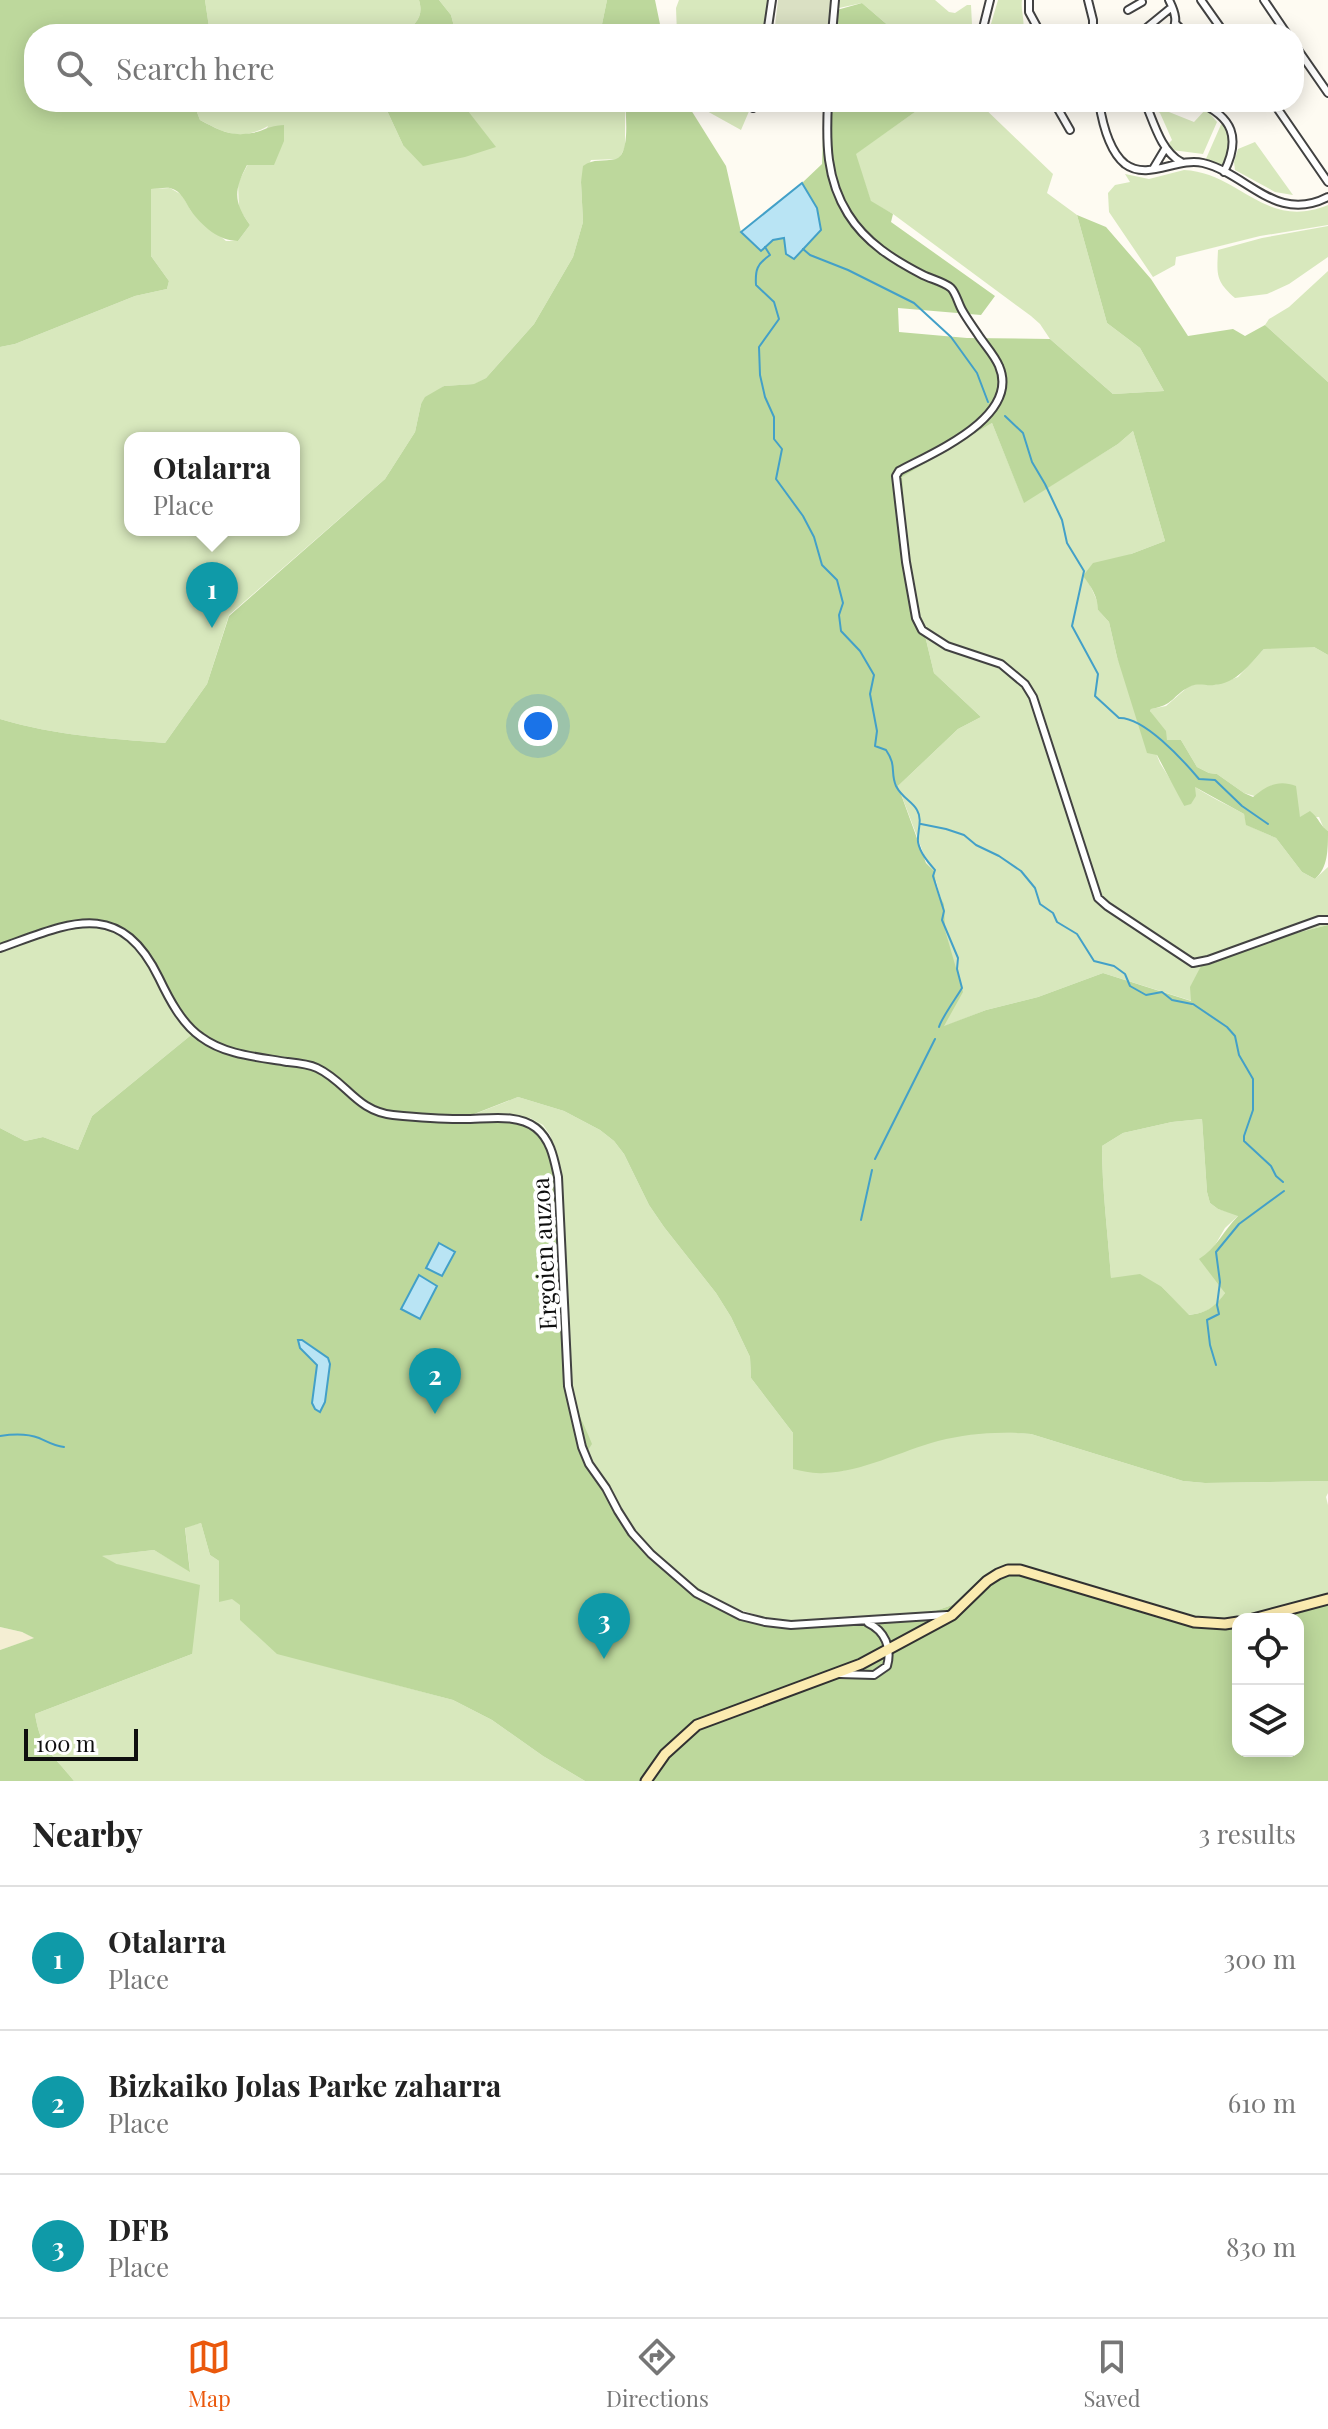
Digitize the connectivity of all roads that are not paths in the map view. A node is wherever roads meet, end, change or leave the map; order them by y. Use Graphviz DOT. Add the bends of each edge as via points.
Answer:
graph roads {
  1 [pos="772,0"];
  2 [pos="835,0"];
  3 [pos="990,0"];
  4 [pos="1029,0"];
  5 [pos="1088,0"];
  6 [pos="1201,0"];
  7 [pos="1264,0"];
  8 [pos="1142,2"];
  9 [pos="1171,4"];
  10 [pos="1128,10"];
  11 [pos="1175,23"];
  12 [pos="768,24"];
  13 [pos="833,24"];
  14 [pos="984,24"];
  15 [pos="1035,24"];
  16 [pos="1093,24"];
  17 [pos="1149,24"];
  18 [pos="1218,24"];
  19 [pos="1280,24"];
  20 [pos="1304,58"];
  21 [pos="1328,93"];
  22 [pos="828,112"];
  23 [pos="1060,112"];
  24 [pos="1101,112"];
  25 [pos="1149,112"];
  26 [pos="1218,112"];
  27 [pos="1280,112"];
  28 [pos="1070,130"];
  29 [pos="1165,149"];
  30 [pos="1181,162"];
  31 [pos="1153,169"];
  32 [pos="1224,172"];
  33 [pos="1328,182"];
  34 [pos="1328,197"];
  35 [pos="1328,920"];
  36 [pos="0,948"];
  37 [pos="1328,1599"];
  38 [pos="1276,1613"];
  39 [pos="952,1615"];
  40 [pos="865,1622"];
  41 [pos="1232,1622"];
  42 [pos="889,1649"];
  43 [pos="839,1674"];
  44 [pos="646,1781"];
  1 -- 12 [label="street"];
  2 -- 13 [label="street"];
  3 -- 14 [label="street"];
  4 -- 15 [label="street"];
  5 -- 16 [label="street"];
  6 -- 18 [label="street"];
  7 -- 19 [label="street"];
  8 -- 10 [label="street"];
  9 -- 11 [label="street"];
  9 -- 17 [label="street"];
  20 -- 21 [label="street"];
  22 -- 35 [label="street" via="833,185 849,216 891,259 952,289 999,366 1000,395 993,411 896,476 906,562 922,630 947,646 1001,664 1025,684 1098,898 1107,906 1193,963"];
  23 -- 28 [label="street"];
  24 -- 31 [label="street" via="1118,157 1136,169"];
  25 -- 29 [label="street"];
  26 -- 32 [label="street" via="1231,131 1233,148"];
  27 -- 33 [label="street"];
  29 -- 30 [label="street"];
  29 -- 31 [label="street"];
  30 -- 31 [label="street"];
  30 -- 32 [label="street"];
  32 -- 34 [label="street" via="1276,202 1303,204"];
  36 -- 40 [label="street, Ergoien auzoa" via="58,927 99,923 118,929 146,952 185,1021 213,1045 314,1066 374,1111 512,1119 538,1129 550,1146 558,1177 568,1386 589,1464 632,1533 696,1593 741,1616 791,1625"];
  37 -- 38 [label="street"];
  39 -- 40 [label="street, Ergoien auzoa"];
  39 -- 41 [label="street" via="987,1581 1020,1570 1180,1618"];
  39 -- 42 [label="street"];
  40 -- 42 [label="street" via="879,1628"];
  42 -- 43 [label="street"];
  42 -- 43 [label="street" via="887,1666 874,1675"];
  43 -- 44 [label="street" via="697,1725 665,1754"];
}
